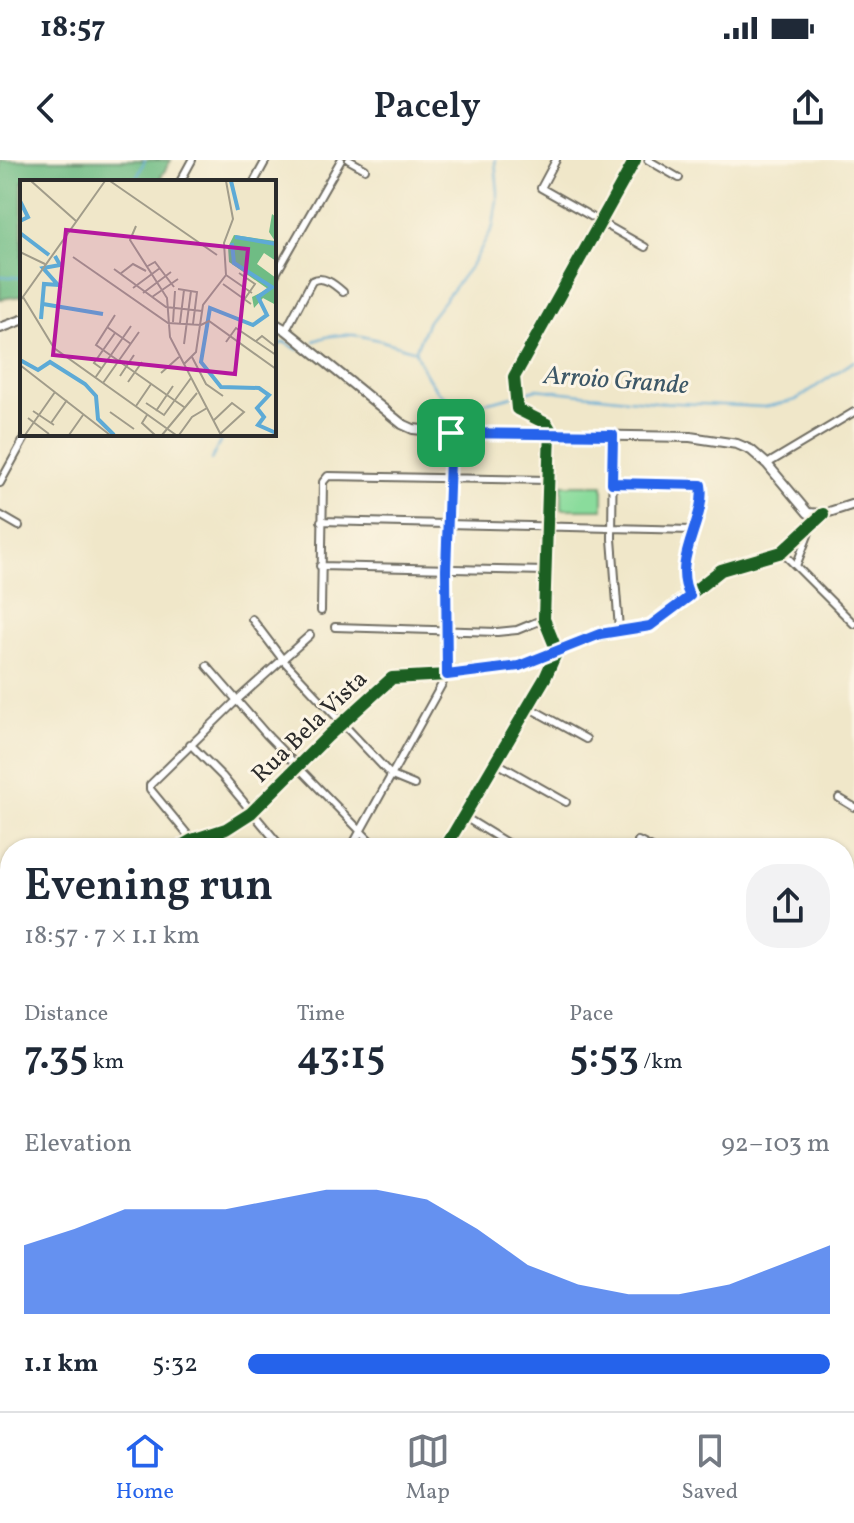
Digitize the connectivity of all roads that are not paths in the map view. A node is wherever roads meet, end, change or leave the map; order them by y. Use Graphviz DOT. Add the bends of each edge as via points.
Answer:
graph roads {
  1 [pos="192,160"];
  2 [pos="266,160"];
  3 [pos="341,160"];
  4 [pos="349,160"];
  5 [pos="556,160"];
  6 [pos="635,160"];
  7 [pos="648,160"];
  8 [pos="365,169"];
  9 [pos="679,178"];
  10 [pos="181,180"];
  11 [pos="255,180"];
  12 [pos="600,223"];
  13 [pos="645,247"];
  14 [pos="276,274"];
  15 [pos="343,292"];
  16 [pos="20,321"];
  17 [pos="276,324"];
  18 [pos="0,328"];
  19 [pos="286,330"];
  20 [pos="854,412"];
  21 [pos="451,433"];
  22 [pos="550,434"];
  23 [pos="613,435"];
  24 [pos="26,436"];
  25 [pos="767,464"];
  26 [pos="449,479"];
  27 [pos="547,480"];
  28 [pos="0,483"];
  29 [pos="612,483"];
  30 [pos="854,504"];
  31 [pos="823,514"];
  32 [pos="0,515"];
  33 [pos="321,521"];
  34 [pos="813,522"];
  35 [pos="447,525"];
  36 [pos="19,526"];
  37 [pos="548,527"];
  38 [pos="611,528"];
  39 [pos="692,530"];
  40 [pos="782,552"];
  41 [pos="320,566"];
  42 [pos="796,566"];
  43 [pos="446,570"];
  44 [pos="546,571"];
  45 [pos="690,596"];
  46 [pos="321,611"];
  47 [pos="252,619"];
  48 [pos="544,619"];
  49 [pos="854,624"];
  50 [pos="335,627"];
  51 [pos="619,629"];
  52 [pos="447,633"];
  53 [pos="310,635"];
  54 [pos="557,651"];
  55 [pos="283,660"];
  56 [pos="207,666"];
  57 [pos="447,675"];
  58 [pos="237,700"];
  59 [pos="528,707"];
  60 [pos="343,722"];
  61 [pos="586,739"];
  62 [pos="190,744"];
  63 [pos="495,762"];
  64 [pos="298,766"];
  65 [pos="392,776"];
  66 [pos="414,785"];
  67 [pos="839,798"];
  68 [pos="566,802"];
  69 [pos="854,807"];
  70 [pos="251,813"];
  71 [pos="463,816"];
  72 [pos="226,829"];
  73 [pos="359,833"];
  74 [pos="190,838"];
  75 [pos="198,838"];
  76 [pos="222,838"];
  77 [pos="273,838"];
  78 [pos="356,838"];
  79 [pos="365,838"];
  80 [pos="451,838"];
  81 [pos="499,838"];
  1 -- 10 [label="street"];
  2 -- 11 [label="street"];
  3 -- 14 [label="street"];
  4 -- 8 [label="street"];
  5 -- 12 [label="street" via="541,188"];
  6 -- 12 [label="street"];
  7 -- 9 [label="street"];
  12 -- 13 [label="street"];
  12 -- 22 [label="street" via="514,377 517,409 547,424"];
  15 -- 19 [label="street" via="323,279 312,281"];
  16 -- 18 [label="street"];
  17 -- 19 [label="street"];
  19 -- 21 [label="street" via="402,424"];
  20 -- 25 [label="street"];
  21 -- 22 [label="street"];
  21 -- 26 [label="street"];
  22 -- 23 [label="street"];
  22 -- 27 [label="street"];
  23 -- 25 [label="street" via="737,444"];
  23 -- 29 [label="street"];
  24 -- 28 [label="street"];
  25 -- 31 [label="street" via="808,513"];
  26 -- 27 [label="street"];
  26 -- 33 [label="street" via="328,476 323,482"];
  26 -- 35 [label="street"];
  27 -- 37 [label="street"];
  29 -- 38 [label="street"];
  29 -- 39 [label="street" via="701,485"];
  30 -- 31 [label="street, Rua Bela Vista"];
  31 -- 34 [label="street, Rua Bela Vista"];
  32 -- 36 [label="street"];
  33 -- 35 [label="street"];
  33 -- 41 [label="street"];
  34 -- 40 [label="street, Rua Bela Vista"];
  34 -- 42 [label="street"];
  35 -- 37 [label="street"];
  35 -- 43 [label="street"];
  37 -- 38 [label="street"];
  37 -- 44 [label="street"];
  38 -- 39 [label="street"];
  38 -- 51 [label="street"];
  39 -- 45 [label="street" via="683,580"];
  40 -- 42 [label="street"];
  40 -- 45 [label="street, Rua Bela Vista" via="721,570"];
  41 -- 43 [label="street"];
  41 -- 46 [label="street"];
  42 -- 49 [label="street"];
  43 -- 44 [label="street"];
  43 -- 52 [label="street"];
  44 -- 48 [label="street"];
  45 -- 51 [label="street, Rua Bela Vista" via="650,626"];
  47 -- 55 [label="street"];
  48 -- 52 [label="street" via="517,630"];
  48 -- 54 [label="street"];
  50 -- 52 [label="street"];
  51 -- 54 [label="street, Rua Bela Vista"];
  52 -- 57 [label="street"];
  53 -- 55 [label="street"];
  54 -- 57 [label="street, Rua Bela Vista" via="519,666"];
  54 -- 59 [label="street"];
  55 -- 58 [label="street"];
  55 -- 60 [label="street"];
  56 -- 58 [label="street"];
  57 -- 60 [label="street, Rua Bela Vista" via="392,678"];
  57 -- 65 [label="street"];
  58 -- 62 [label="street"];
  58 -- 64 [label="street"];
  59 -- 61 [label="street"];
  59 -- 63 [label="street"];
  60 -- 64 [label="street, Rua Bela Vista"];
  60 -- 65 [label="street"];
  62 -- 70 [label="street"];
  62 -- 74 [label="street" via="150,789"];
  63 -- 68 [label="street"];
  63 -- 71 [label="street"];
  64 -- 70 [label="street, Rua Bela Vista"];
  64 -- 73 [label="street"];
  65 -- 66 [label="street"];
  65 -- 73 [label="street"];
  67 -- 69 [label="street"];
  70 -- 72 [label="street, Rua Bela Vista"];
  70 -- 77 [label="street"];
  71 -- 80 [label="street"];
  71 -- 81 [label="street"];
  72 -- 75 [label="street, Rua Bela Vista"];
  72 -- 76 [label="street"];
  73 -- 78 [label="street"];
  73 -- 79 [label="street"];
}
